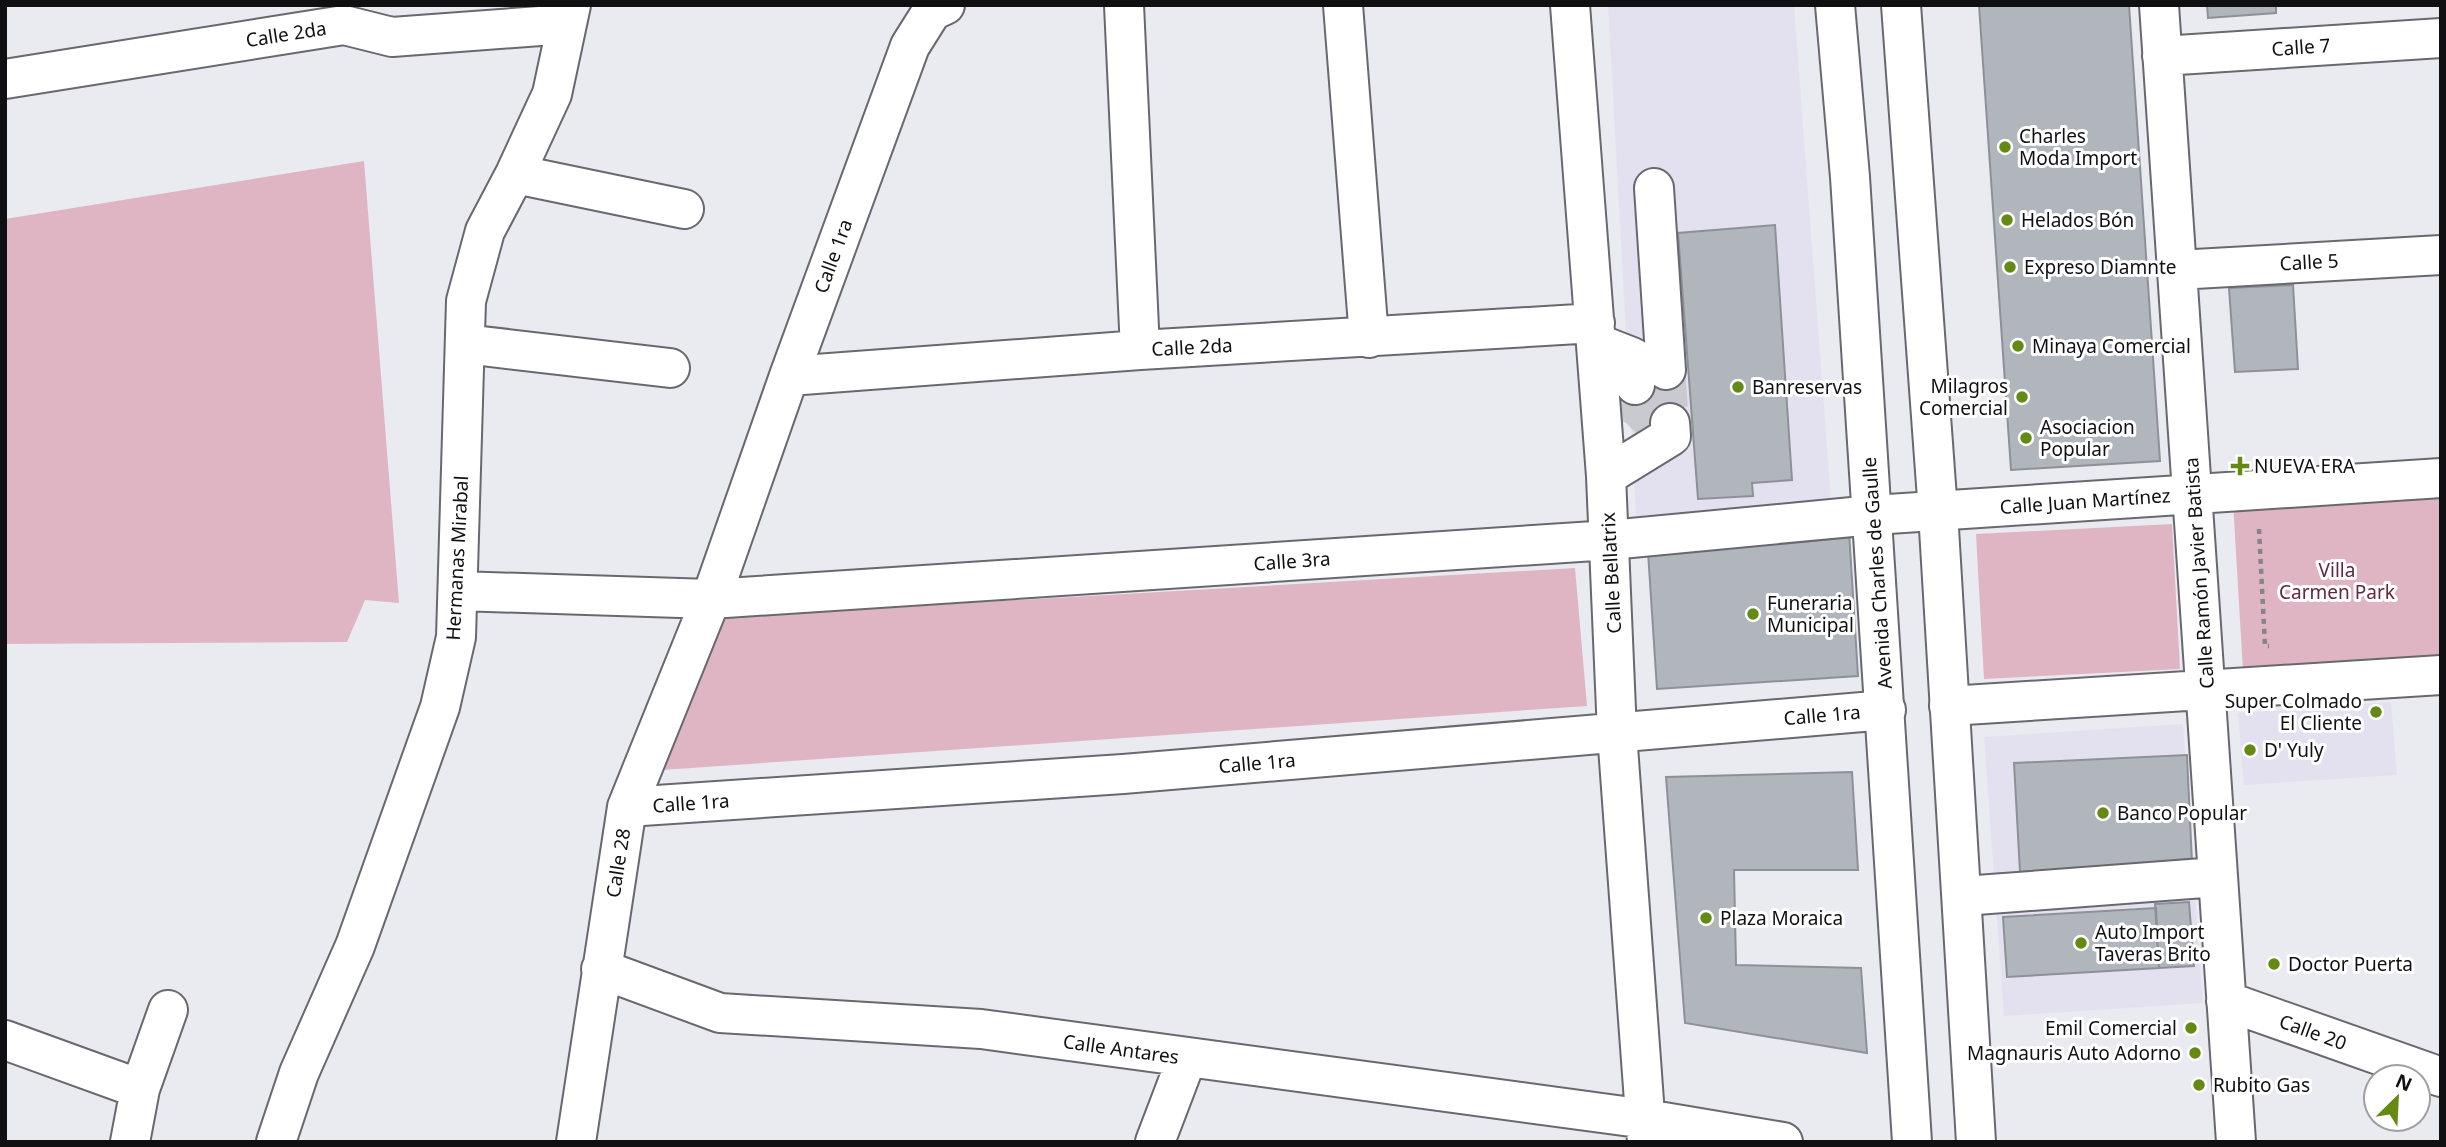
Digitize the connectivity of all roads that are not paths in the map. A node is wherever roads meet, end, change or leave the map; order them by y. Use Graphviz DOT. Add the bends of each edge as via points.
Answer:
graph roads {
  1 [pos="944,5"];
  2 [pos="1124,5"];
  3 [pos="1343,5"];
  4 [pos="1570,5"];
  5 [pos="1835,5"];
  6 [pos="1901,5"];
  7 [pos="2159,5"];
  8 [pos="569,15"];
  9 [pos="2441,38"];
  10 [pos="2162,56"];
  11 [pos="5,79"];
  12 [pos="515,174"];
  13 [pos="1654,188"];
  14 [pos="684,209"];
  15 [pos="2441,255"];
  16 [pos="2177,270"];
  17 [pos="1596,333"];
  18 [pos="1369,338"];
  19 [pos="465,344"];
  20 [pos="1140,350"];
  21 [pos="670,368"];
  22 [pos="789,376"];
  23 [pos="1670,423"];
  24 [pos="1613,451"];
  25 [pos="2441,478"];
  26 [pos="2193,494"];
  27 [pos="1938,512"];
  28 [pos="1873,515"];
  29 [pos="1610,540"];
  30 [pos="458,591"];
  31 [pos="711,599"];
  32 [pos="2441,675"];
  33 [pos="2441,682"];
  34 [pos="2207,690"];
  35 [pos="1950,706"];
  36 [pos="1886,710"];
  37 [pos="1617,733"];
  38 [pos="627,807"];
  39 [pos="2217,877"];
  40 [pos="1963,896"];
  41 [pos="601,969"];
  42 [pos="2226,1001"];
  43 [pos="168,1010"];
  44 [pos="5,1040"];
  45 [pos="1187,1058"];
  46 [pos="2441,1077"];
  47 [pos="140,1089"];
  48 [pos="1646,1130"];
  49 [pos="130,1142"];
  50 [pos="276,1142"];
  51 [pos="576,1142"];
  52 [pos="1155,1142"];
  53 [pos="1783,1142"];
  54 [pos="1912,1142"];
  55 [pos="1976,1142"];
  56 [pos="2236,1142"];
  1 -- 22 [label="street, Calle 1ra" via="932,11 910,46"];
  2 -- 20 [label="street"];
  3 -- 18 [label="street"];
  4 -- 17 [label="street, Calle Bellatrix"];
  5 -- 28 [label="street, Avenida Charles de Gaulle"];
  6 -- 27 [label="street"];
  7 -- 10 [label="street, Calle Ramón Javier Batista"];
  8 -- 11 [label="street, Calle 2da" via="392,37 344,24"];
  8 -- 12 [label="street, Hermanas Mirabal" via="552,94"];
  9 -- 10 [label="street, Calle 7"];
  10 -- 16 [label="street, Calle Ramón Javier Batista"];
  12 -- 14 [label="street"];
  12 -- 19 [label="street, Hermanas Mirabal" via="485,231 466,301"];
  13 -- 17 [label="street" via="1650,377 1632,357"];
  15 -- 16 [label="street, Calle 5"];
  16 -- 26 [label="street, Calle Ramón Javier Batista"];
  17 -- 18 [label="street, Calle 2da"];
  17 -- 24 [label="street, Calle Bellatrix"];
  18 -- 20 [label="street, Calle 2da"];
  19 -- 21 [label="street"];
  19 -- 30 [label="street, Hermanas Mirabal"];
  20 -- 22 [label="street, Calle 2da"];
  22 -- 31 [label="street, Calle 1ra"];
  23 -- 24 [label="street" via="1671,436"];
  24 -- 29 [label="street, Calle Bellatrix"];
  25 -- 26 [label="street, Calle Juan Martínez"];
  26 -- 27 [label="street, Calle Juan Martínez"];
  26 -- 34 [label="street, Calle Ramón Javier Batista"];
  27 -- 28 [label="street, Calle Juan Martínez"];
  27 -- 35 [label="street"];
  28 -- 29 [label="street, Calle 3ra"];
  28 -- 36 [label="street, Avenida Charles de Gaulle"];
  29 -- 31 [label="street, Calle 3ra"];
  29 -- 37 [label="street, Calle Bellatrix"];
  30 -- 31 [label="street, Calle 3ra"];
  30 -- 50 [label="street, Hermanas Mirabal" via="456,637 440,706 355,946 299,1073"];
  31 -- 38 [label="street, Calle 28"];
  32 -- 33 [label="street"];
  32 -- 34 [label="street"];
  34 -- 35 [label="street"];
  34 -- 39 [label="street, Calle Ramón Javier Batista"];
  35 -- 40 [label="street"];
  36 -- 37 [label="street, Calle 1ra"];
  36 -- 54 [label="street, Avenida Charles de Gaulle"];
  37 -- 38 [label="street, Calle 1ra" via="1123,774"];
  37 -- 48 [label="street, Calle Bellatrix"];
  38 -- 41 [label="street, Calle 28"];
  39 -- 40 [label="street"];
  39 -- 42 [label="street, Calle Ramón Javier Batista"];
  40 -- 55 [label="street"];
  41 -- 45 [label="street, Calle Antares" via="720,1013 981,1029"];
  41 -- 51 [label="street, Calle 28"];
  42 -- 46 [label="street, Calle 20"];
  42 -- 56 [label="street, Calle Ramón Javier Batista"];
  43 -- 47 [label="street"];
  44 -- 47 [label="street"];
  45 -- 48 [label="street, Calle Antares"];
  45 -- 52 [label="street"];
  47 -- 49 [label="street"];
  48 -- 53 [label="street, Calle Antares"];
}
